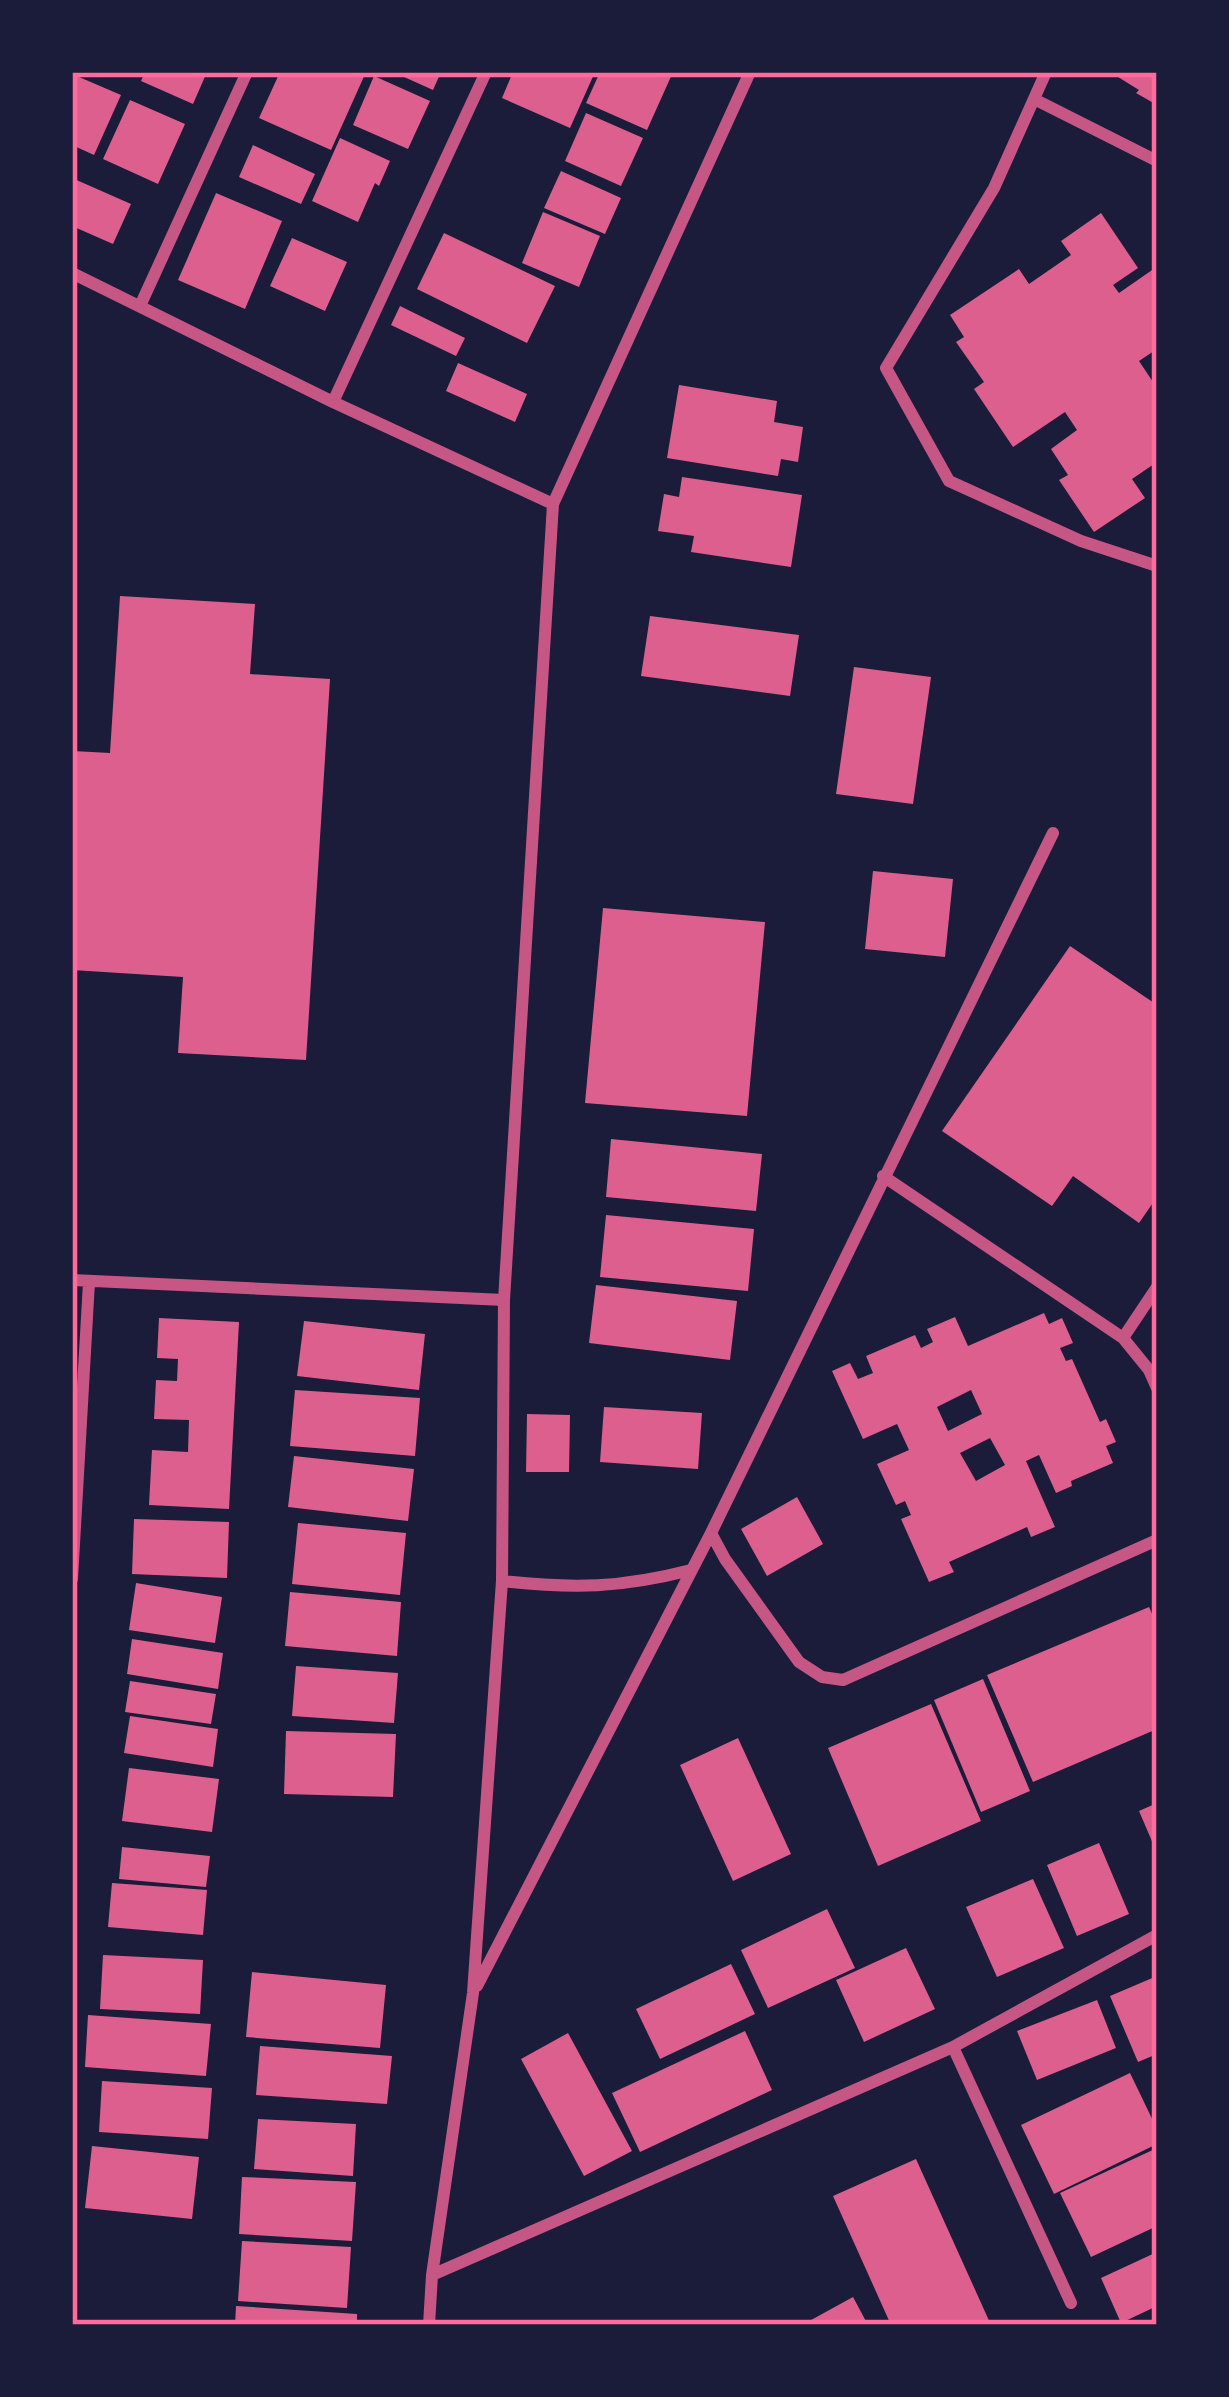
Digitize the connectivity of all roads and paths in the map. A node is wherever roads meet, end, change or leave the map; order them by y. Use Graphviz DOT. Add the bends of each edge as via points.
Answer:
graph roads {
  1 [pos="247,72"];
  2 [pos="486,72"];
  3 [pos="750,72"];
  4 [pos="1046,72"];
  5 [pos="1034,99"];
  6 [pos="1157,160"];
  7 [pos="72,273"];
  8 [pos="140,306"];
  9 [pos="334,402"];
  10 [pos="553,504"];
  11 [pos="1157,566"];
  12 [pos="1053,833"];
  13 [pos="883,1176"];
  14 [pos="72,1280"];
  15 [pos="89,1282"];
  16 [pos="1157,1287"];
  17 [pos="504,1300"];
  18 [pos="1123,1338"];
  19 [pos="1153,1368"];
  20 [pos="1157,1388"];
  21 [pos="710,1533"];
  22 [pos="1157,1540"];
  23 [pos="692,1570"];
  24 [pos="72,1579"];
  25 [pos="502,1581"];
  26 [pos="1157,1935"];
  27 [pos="473,1994"];
  28 [pos="952,2047"];
  29 [pos="432,2275"];
  30 [pos="1071,2303"];
  31 [pos="429,2325"];
  1 -- 8 [label="street"];
  2 -- 9 [label="street"];
  3 -- 10 [label="street"];
  4 -- 5 [label="street"];
  5 -- 6 [label="street"];
  5 -- 11 [label="street" via="994,188 886,368 949,481"];
  7 -- 8 [label="street"];
  8 -- 9 [label="street"];
  9 -- 10 [label="street"];
  10 -- 17 [label="street"];
  12 -- 13 [label="street"];
  13 -- 18 [label="street"];
  13 -- 21 [label="street"];
  14 -- 15 [label="street"];
  15 -- 17 [label="street"];
  15 -- 24 [label="street"];
  16 -- 18 [label="street"];
  17 -- 25 [label="street"];
  18 -- 19 [label="street"];
  19 -- 20 [label="street"];
  21 -- 22 [label="street" via="799,1662 843,1680"];
  21 -- 23 [label="street"];
  23 -- 25 [label="street" via="596,1587"];
  23 -- 27 [label="street"];
  25 -- 27 [label="street"];
  26 -- 28 [label="street"];
  27 -- 29 [label="street"];
  28 -- 29 [label="street"];
  28 -- 30 [label="street"];
  29 -- 31 [label="street"];
}
